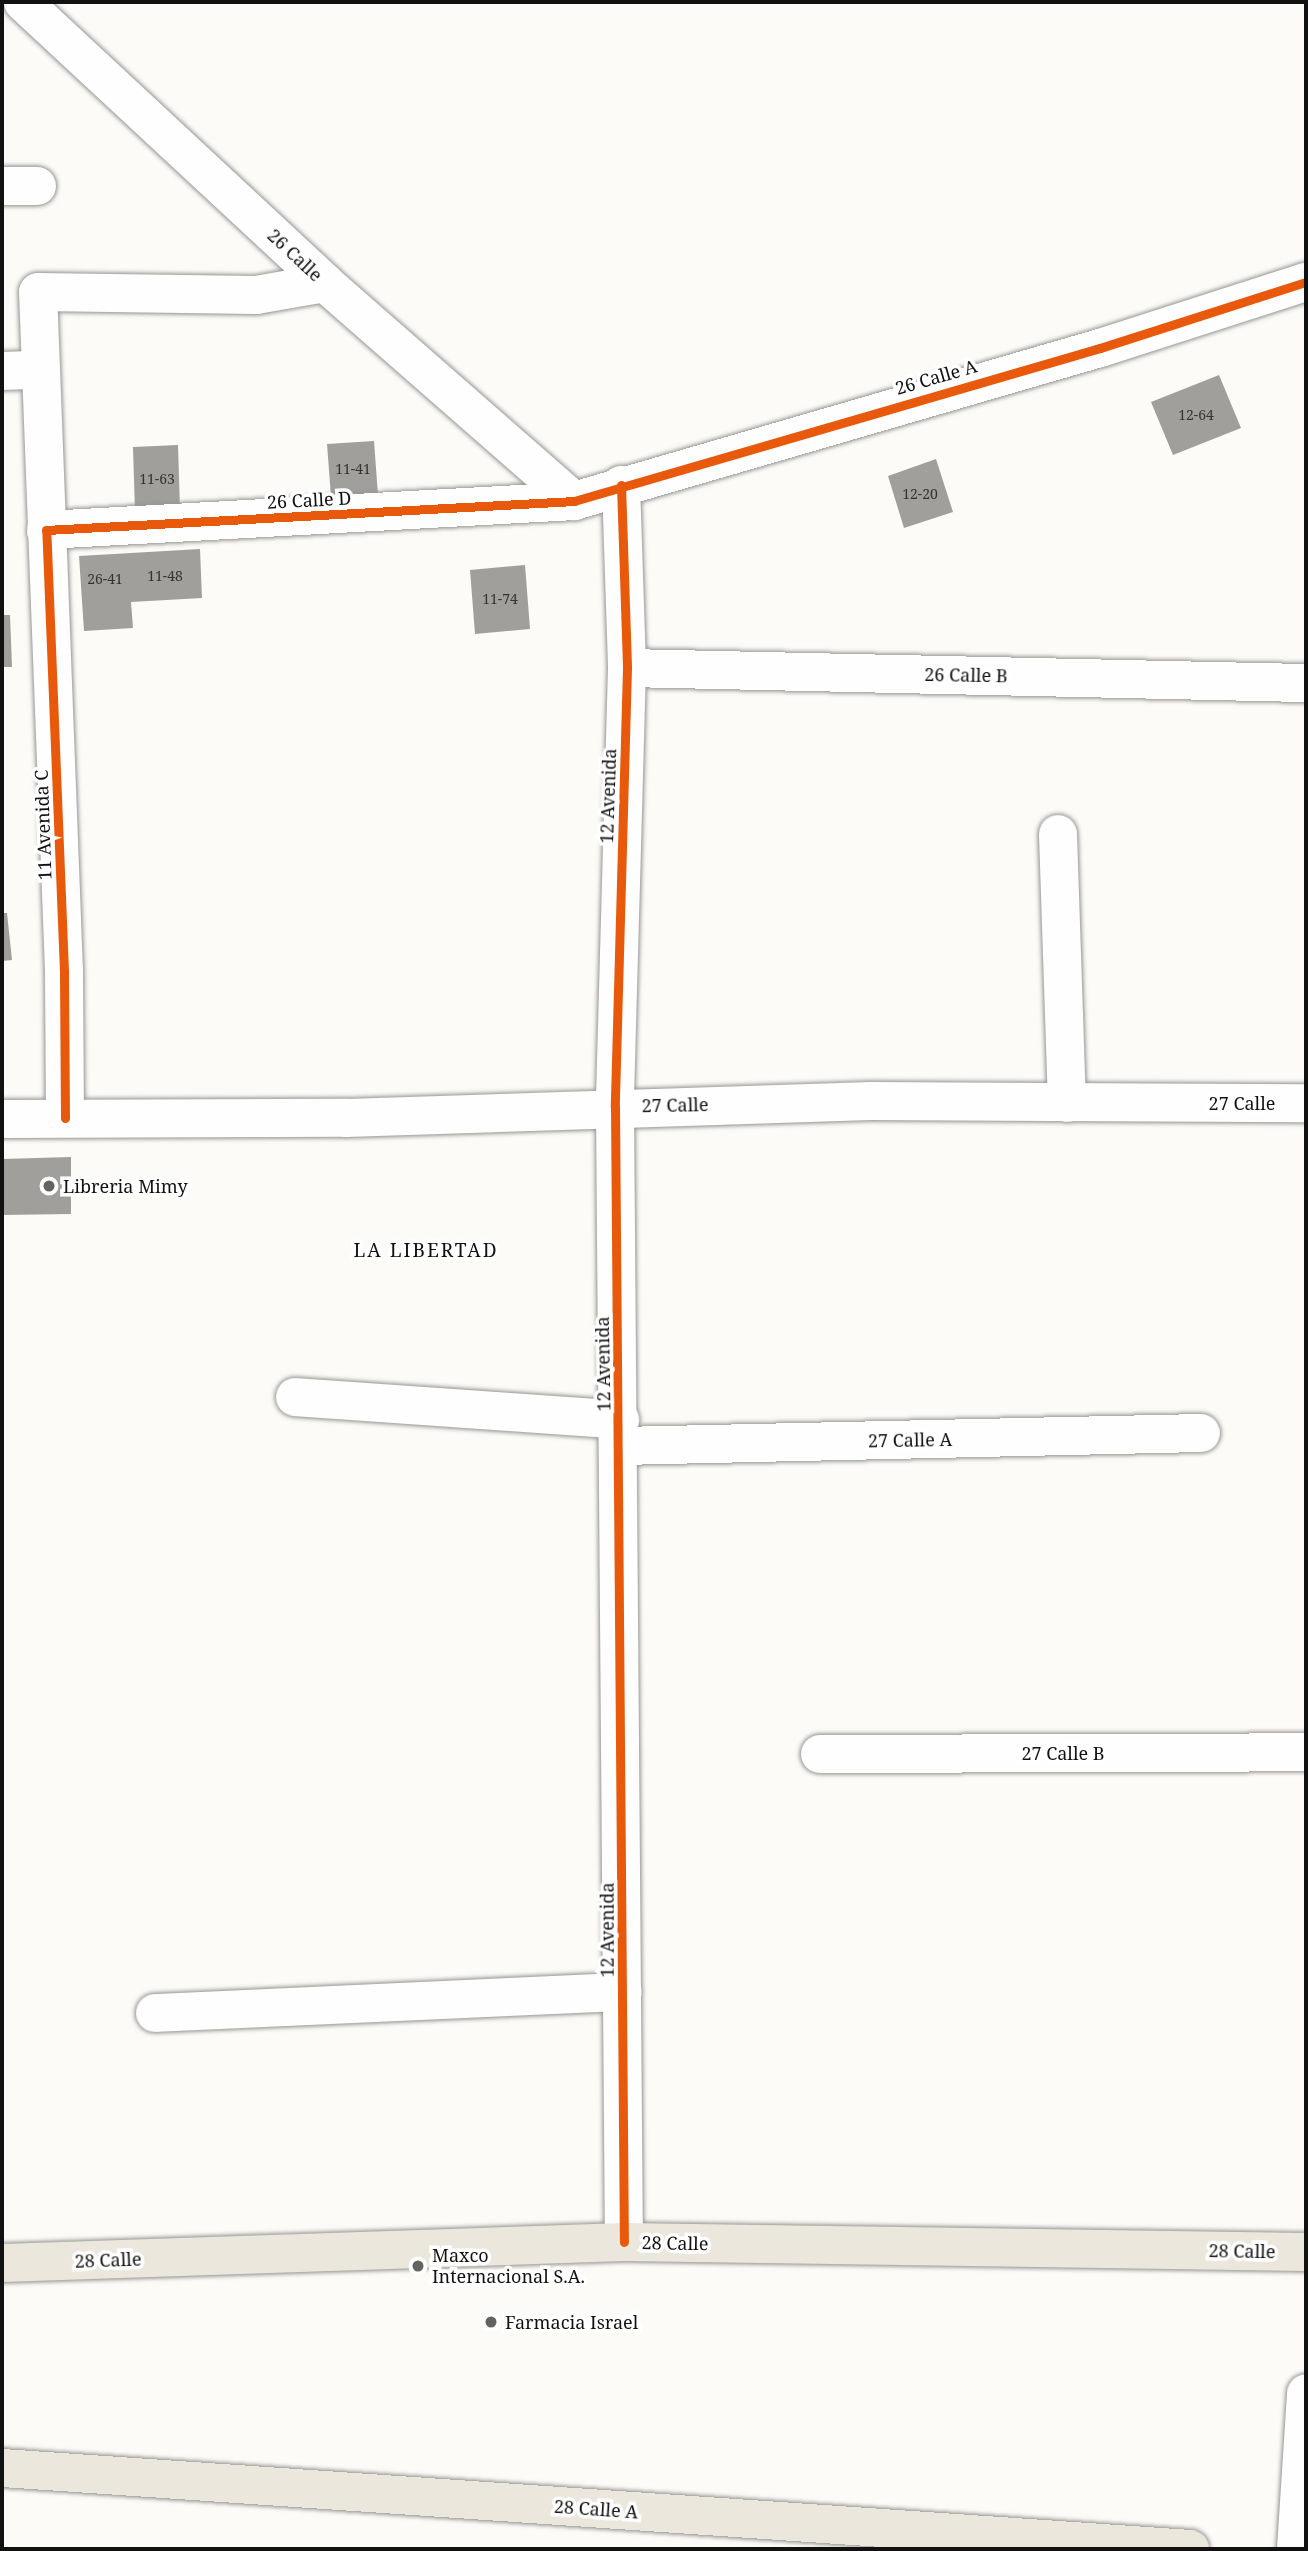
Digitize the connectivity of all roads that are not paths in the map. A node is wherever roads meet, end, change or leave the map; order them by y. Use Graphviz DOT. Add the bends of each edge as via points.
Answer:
graph roads {
  1 [pos="23,2"];
  2 [pos="1306,282"];
  3 [pos="325,283"];
  4 [pos="20,370"];
  5 [pos="621,485"];
  6 [pos="574,501"];
  7 [pos="46,530"];
  8 [pos="627,668"];
  9 [pos="1306,683"];
  10 [pos="1058,834"];
  11 [pos="1067,1103"];
  12 [pos="1306,1103"];
  13 [pos="615,1107"];
  14 [pos="65,1118"];
  15 [pos="2,1119"];
  16 [pos="296,1397"];
  17 [pos="620,1433"];
  18 [pos="1201,1433"];
  19 [pos="1306,1752"];
  20 [pos="820,1754"];
  21 [pos="623,1992"];
  22 [pos="155,2013"];
  23 [pos="624,2242"];
  24 [pos="1306,2252"];
  25 [pos="2,2263"];
  26 [pos="1306,2393"];
  27 [pos="2,2468"];
  28 [pos="1190,2549"];
  29 [pos="1296,2549"];
  1 -- 3 [label="street, 26 Calle"];
  2 -- 5 [label="street, 26 Calle A" via="1100,348"];
  3 -- 4 [label="street, 11 Avenida C" via="256,295 38,292"];
  3 -- 6 [label="street, 26 Calle"];
  4 -- 7 [label="street, 11 Avenida C"];
  5 -- 6 [label="street, 26 Calle A"];
  5 -- 8 [label="street, 12 Avenida"];
  6 -- 7 [label="street, 26 Calle D"];
  7 -- 14 [label="street, 11 Avenida C" via="64,971"];
  8 -- 9 [label="street, 26 Calle B"];
  8 -- 13 [label="street, 12 Avenida"];
  10 -- 11 [label="street"];
  11 -- 12 [label="street, 27 Calle"];
  11 -- 13 [label="street, 27 Calle" via="871,1101"];
  13 -- 14 [label="street, 27 Calle" via="346,1118"];
  13 -- 17 [label="street, 12 Avenida"];
  14 -- 15 [label="street, 27 Calle"];
  16 -- 17 [label="street, 27 Calle A"];
  17 -- 18 [label="street, 27 Calle A"];
  17 -- 21 [label="street, 12 Avenida"];
  19 -- 20 [label="street, 27 Calle B"];
  21 -- 22 [label="street"];
  21 -- 23 [label="street, 12 Avenida"];
  23 -- 24 [label="main road, 28 Calle"];
  23 -- 25 [label="main road, 28 Calle"];
  26 -- 29 [label="street"];
  27 -- 28 [label="main road, 28 Calle A"];
}
